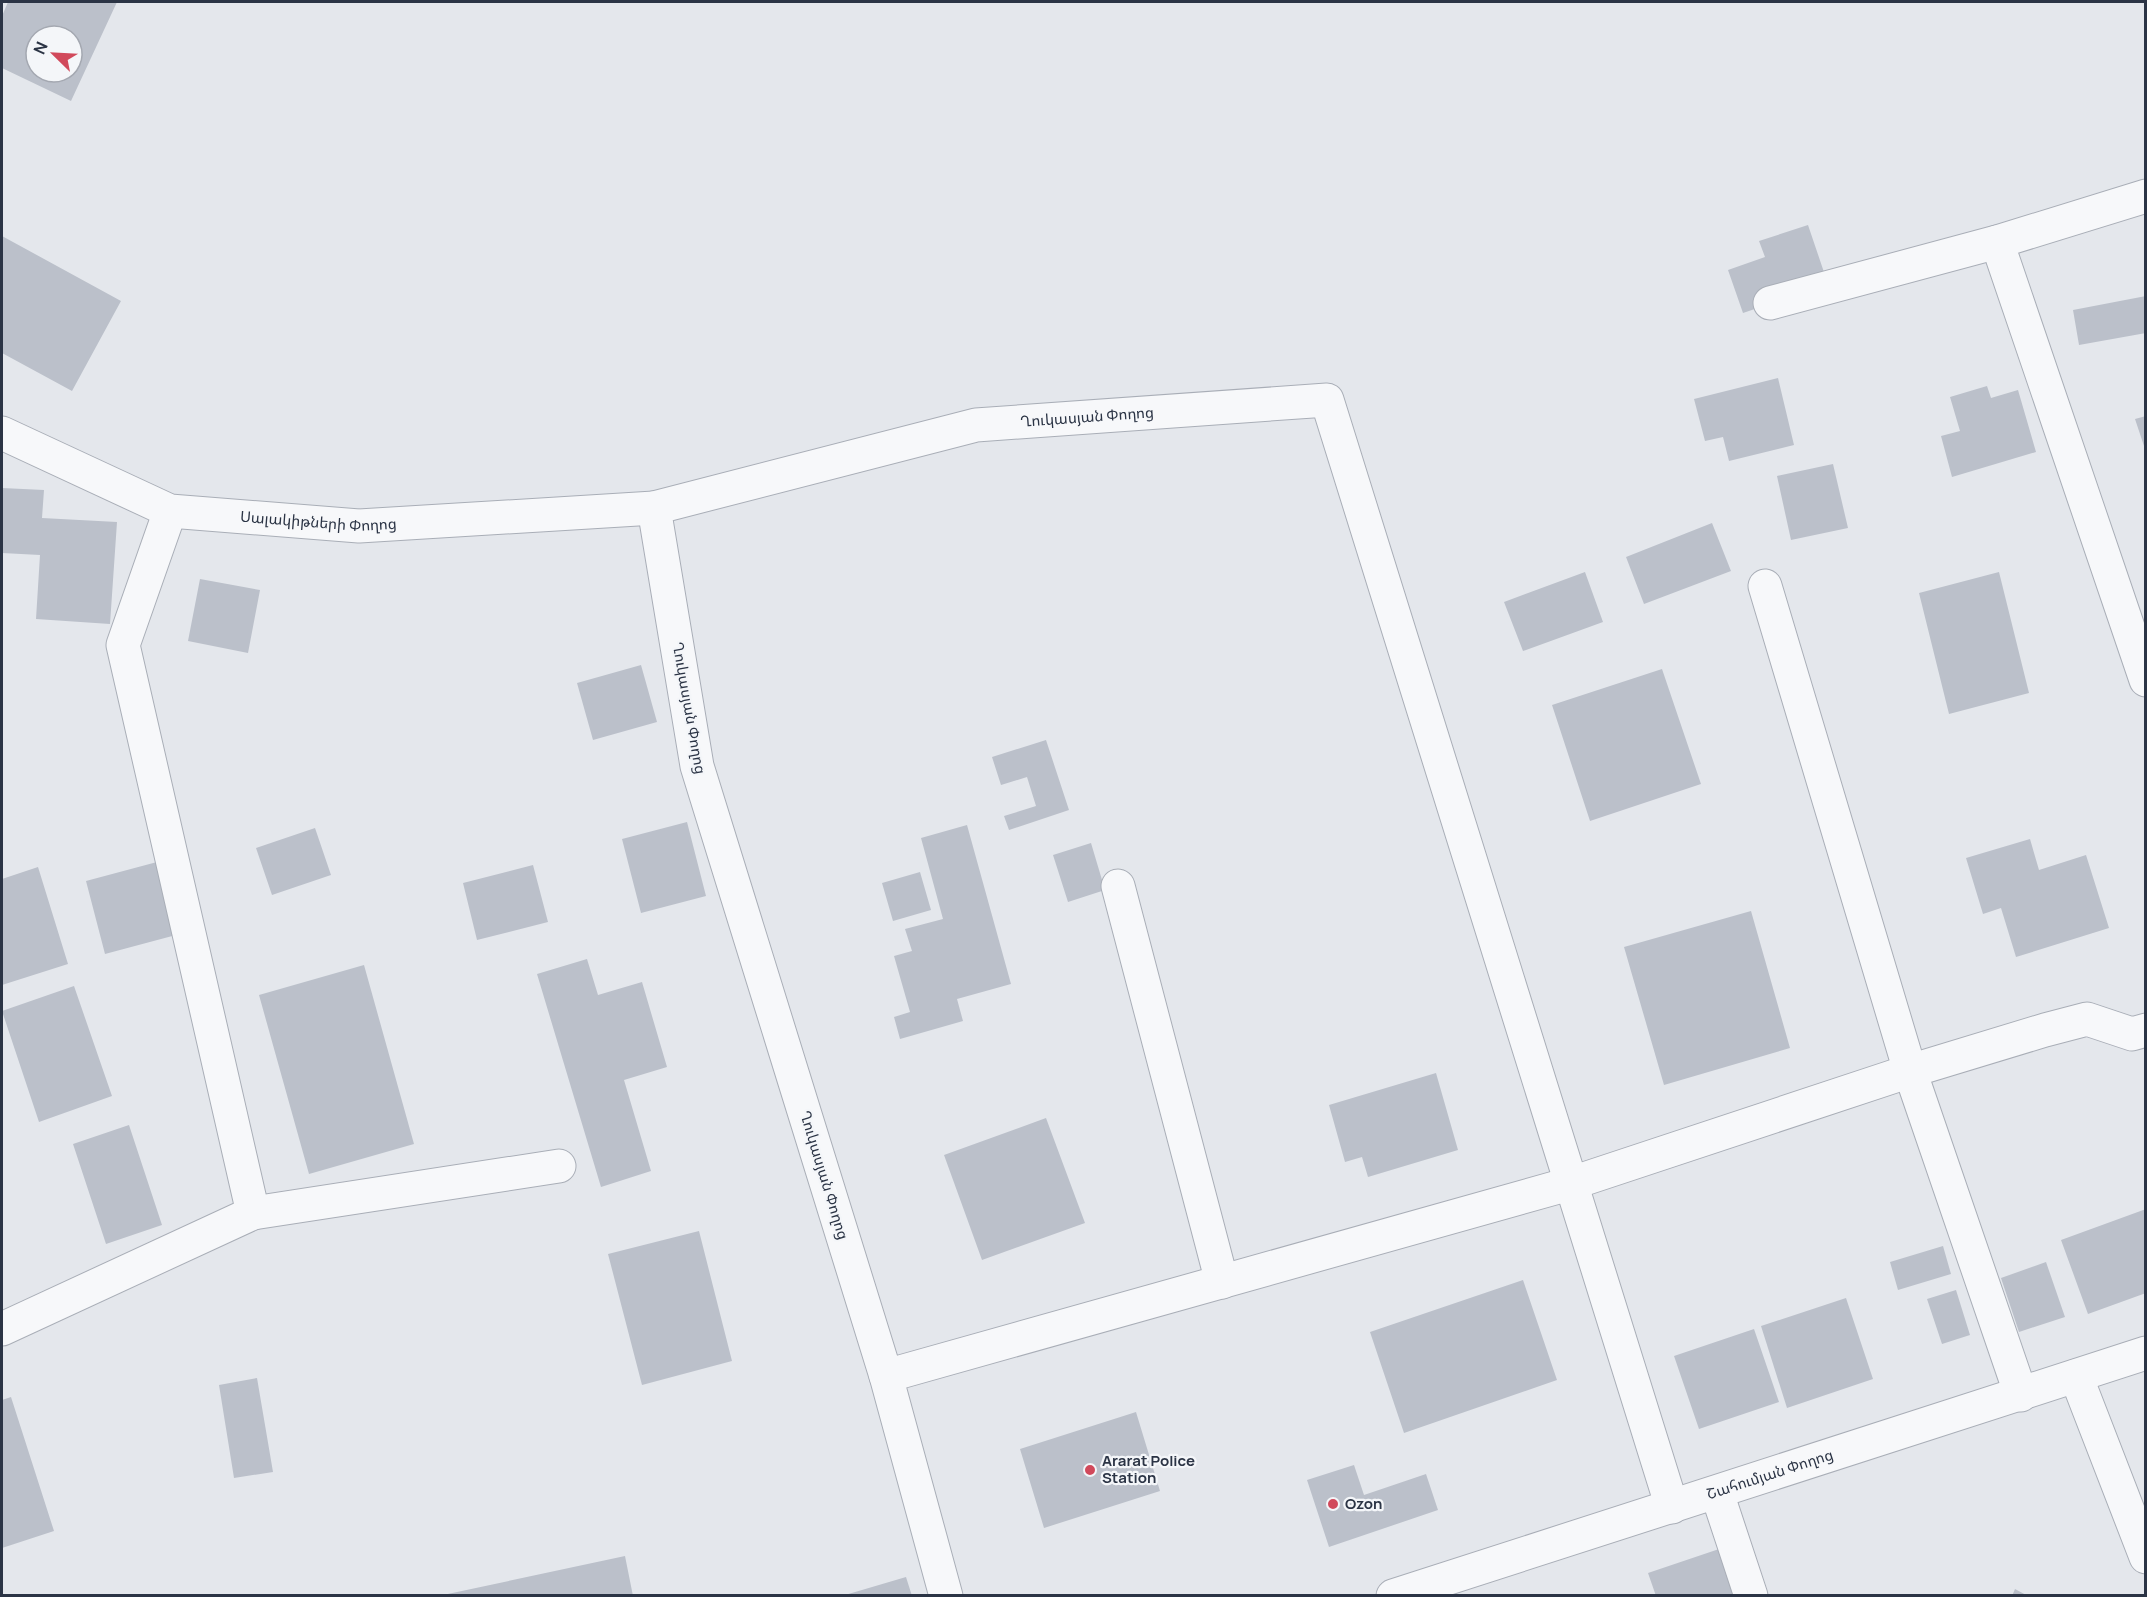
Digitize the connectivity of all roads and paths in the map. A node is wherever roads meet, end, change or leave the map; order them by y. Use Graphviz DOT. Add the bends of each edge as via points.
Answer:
graph roads {
  1 [pos="2145,196"];
  2 [pos="1997,242"];
  3 [pos="1770,303"];
  4 [pos="2,433"];
  5 [pos="654,508"];
  6 [pos="171,511"];
  7 [pos="1765,586"];
  8 [pos="2145,680"];
  9 [pos="1118,886"];
  10 [pos="2145,1030"];
  11 [pos="1910,1071"];
  12 [pos="559,1166"];
  13 [pos="1569,1184"];
  14 [pos="253,1213"];
  15 [pos="1222,1282"];
  16 [pos="2,1329"];
  17 [pos="2145,1353"];
  18 [pos="886,1376"];
  19 [pos="2076,1376"];
  20 [pos="2021,1395"];
  21 [pos="1717,1493"];
  22 [pos="1672,1507"];
  23 [pos="2145,1557"];
  24 [pos="946,1596"];
  25 [pos="1394,1596"];
  26 [pos="1751,1596"];
  1 -- 2 [label="street"];
  2 -- 3 [label="street"];
  2 -- 8 [label="street"];
  4 -- 6 [label="street, Սալակիթների Փողոց"];
  5 -- 6 [label="street, Սալակիթների Փողոց" via="359,526"];
  5 -- 13 [label="street, Ղուկասյան Փողոց" via="976,424 1327,400"];
  5 -- 18 [label="street, Ղուկասյան Փողոց" via="697,766"];
  6 -- 14 [label="street" via="123,645"];
  7 -- 11 [label="street"];
  9 -- 15 [label="street"];
  10 -- 11 [label="street" via="2132,1034 2087,1019"];
  11 -- 13 [label="street"];
  11 -- 20 [label="street"];
  12 -- 14 [label="street"];
  13 -- 15 [label="street"];
  13 -- 22 [label="street"];
  14 -- 16 [label="street"];
  15 -- 18 [label="street"];
  17 -- 19 [label="street, Շահումյան Փողոց"];
  18 -- 24 [label="street, Ղուկասյան Փողոց"];
  19 -- 20 [label="street, Շահումյան Փողոց"];
  19 -- 23 [label="street"];
  20 -- 21 [label="street, Շահումյան Փողոց"];
  21 -- 22 [label="street, Շահումյան Փողոց"];
  21 -- 26 [label="street"];
  22 -- 25 [label="street, Շահումյան Փողոց"];
}
